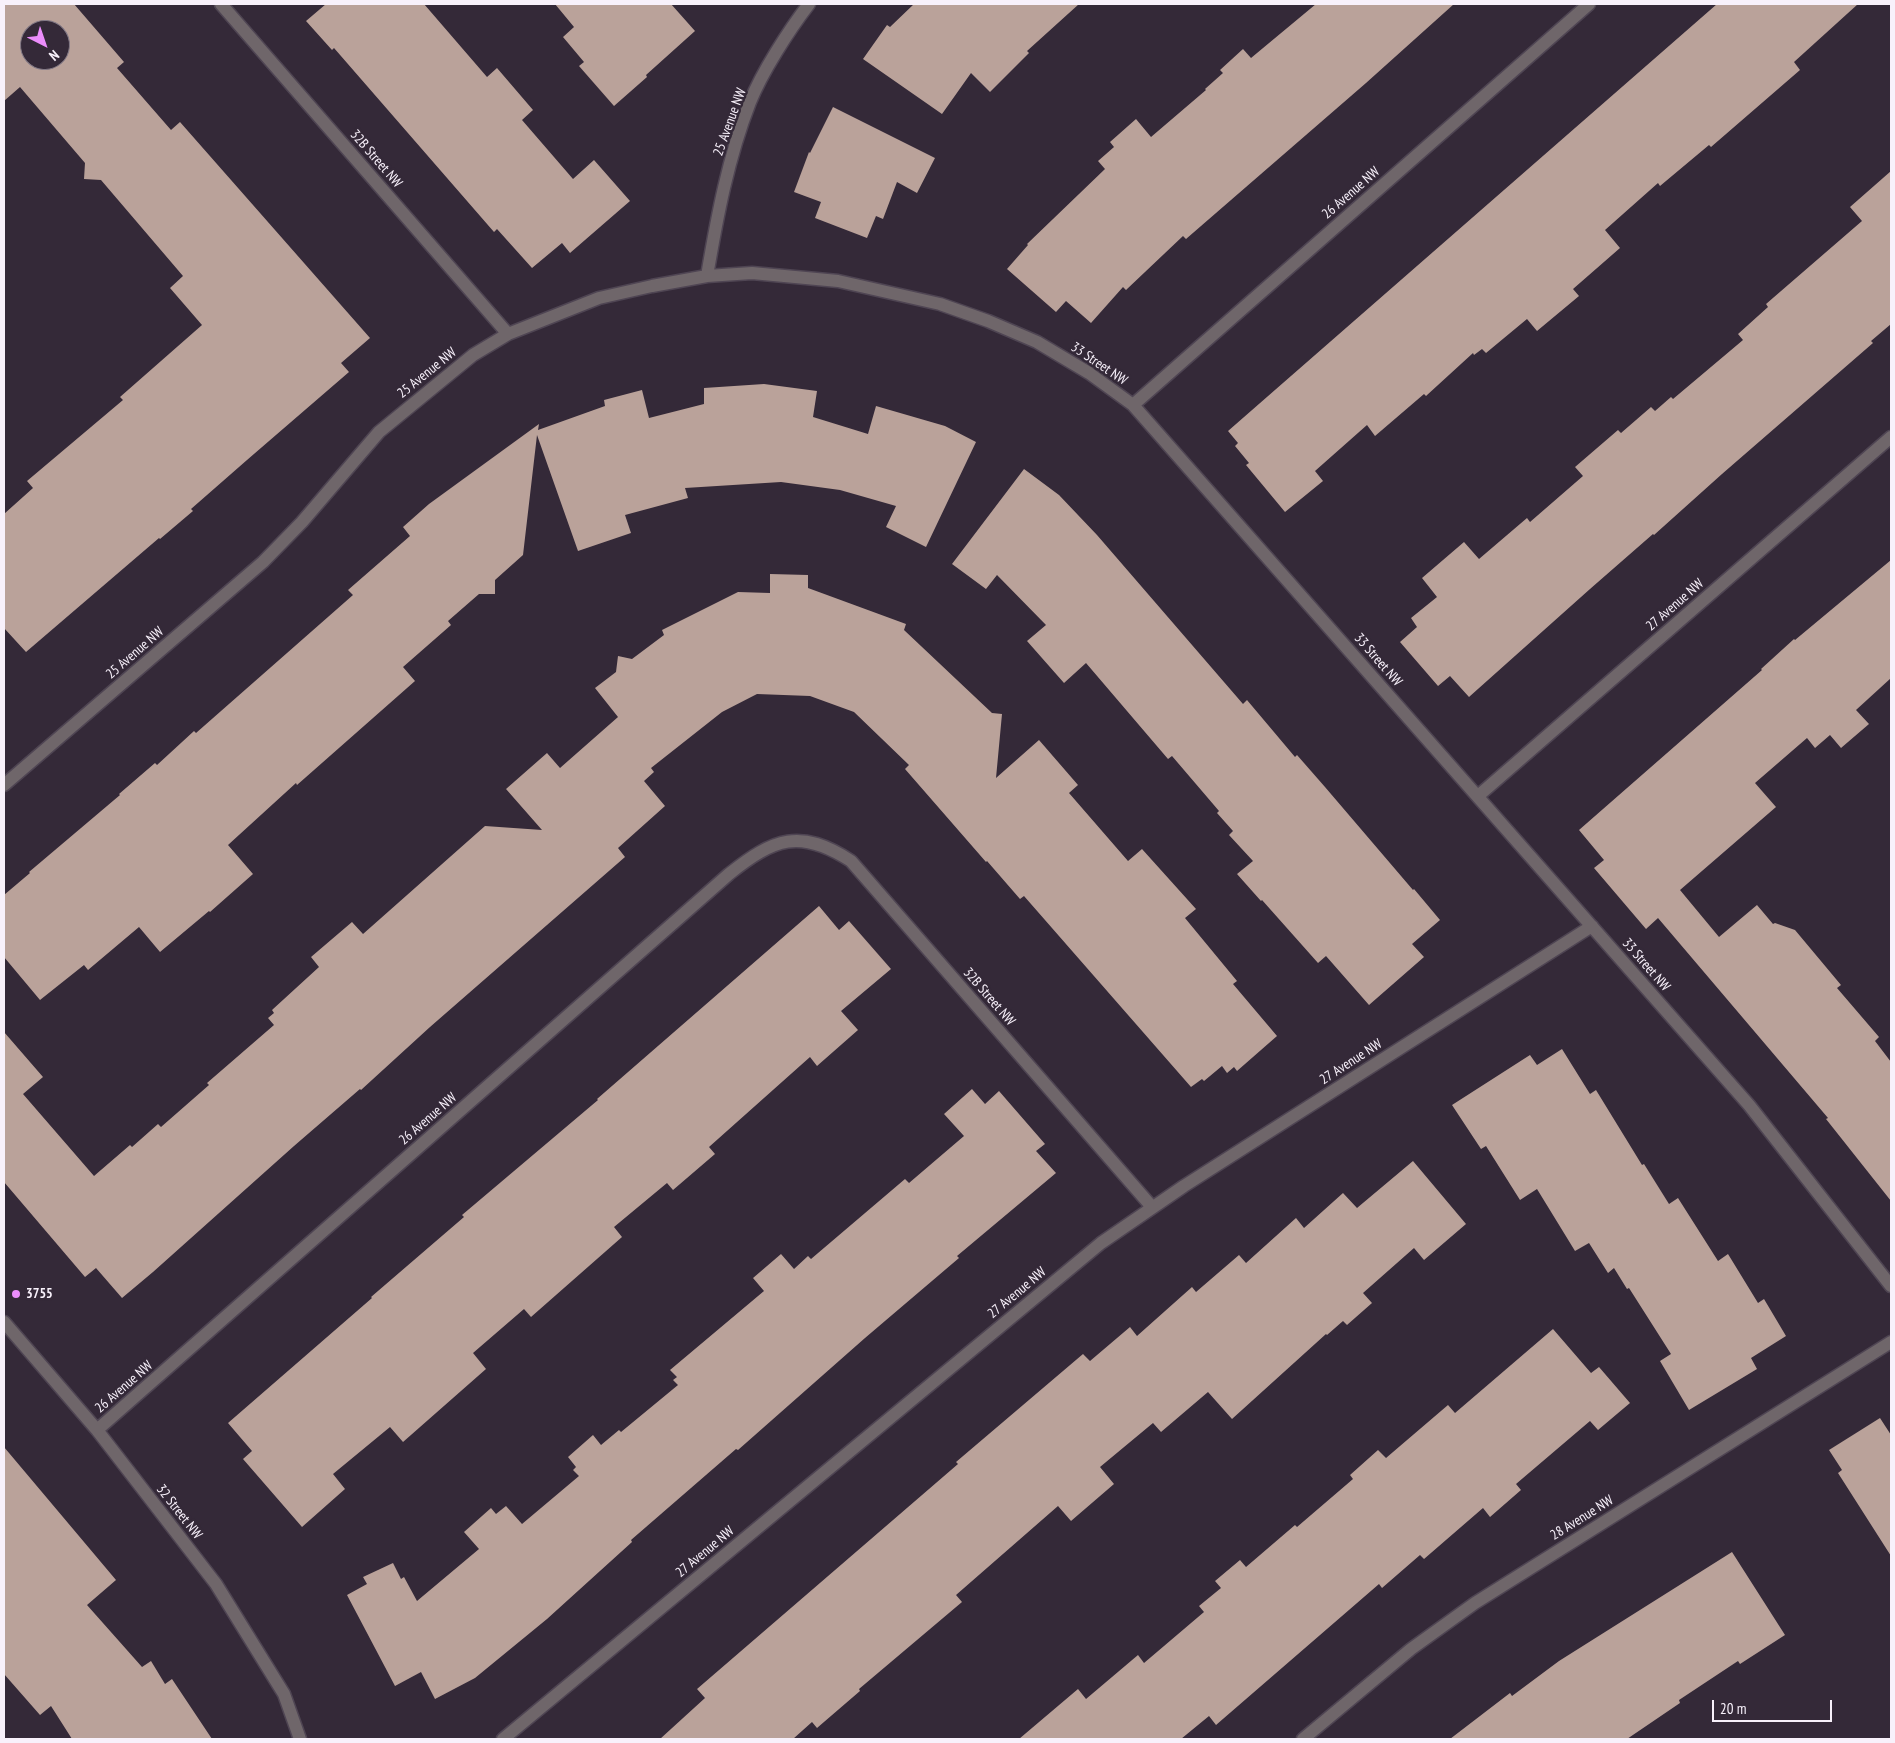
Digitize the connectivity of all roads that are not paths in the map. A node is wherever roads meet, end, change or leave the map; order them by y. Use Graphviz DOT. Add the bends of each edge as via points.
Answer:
graph roads {
  1 [pos="221,4"];
  2 [pos="809,4"];
  3 [pos="1589,4"];
  4 [pos="707,276"];
  5 [pos="508,334"];
  6 [pos="1133,405"];
  7 [pos="1891,437"];
  8 [pos="4,785"];
  9 [pos="1478,796"];
  10 [pos="784,840"];
  11 [pos="1592,926"];
  12 [pos="1152,1207"];
  13 [pos="1891,1286"];
  14 [pos="4,1322"];
  15 [pos="1891,1342"];
  16 [pos="97,1430"];
  17 [pos="300,1739"];
  18 [pos="503,1739"];
  19 [pos="1303,1739"];
  1 -- 5 [label="street, 32B Street NW"];
  2 -- 4 [label="street, 25 Avenue NW" via="751,101 719,209"];
  3 -- 6 [label="street, 26 Avenue NW"];
  4 -- 5 [label="street, 25 Avenue NW" via="599,298"];
  4 -- 6 [label="street, 33 Street NW" via="752,274 838,281 940,304 1037,342 1089,373"];
  5 -- 8 [label="street, 25 Avenue NW" via="473,355 379,432 263,562"];
  6 -- 9 [label="street, 33 Street NW"];
  7 -- 9 [label="street, 27 Avenue NW"];
  9 -- 11 [label="street, 33 Street NW"];
  10 -- 12 [label="street, 32B Street NW" via="808,841 833,849 851,860"];
  10 -- 16 [label="street, 26 Avenue NW" via="747,860 730,874"];
  11 -- 12 [label="street, 27 Avenue NW"];
  11 -- 13 [label="street, 33 Street NW" via="1749,1105"];
  12 -- 18 [label="street, 27 Avenue NW" via="1053,1282"];
  14 -- 16 [label="street, 32 Street NW"];
  15 -- 19 [label="street, 28 Avenue NW" via="1475,1603 1411,1649"];
  16 -- 17 [label="street, 32 Street NW" via="216,1584 284,1694"];
}
